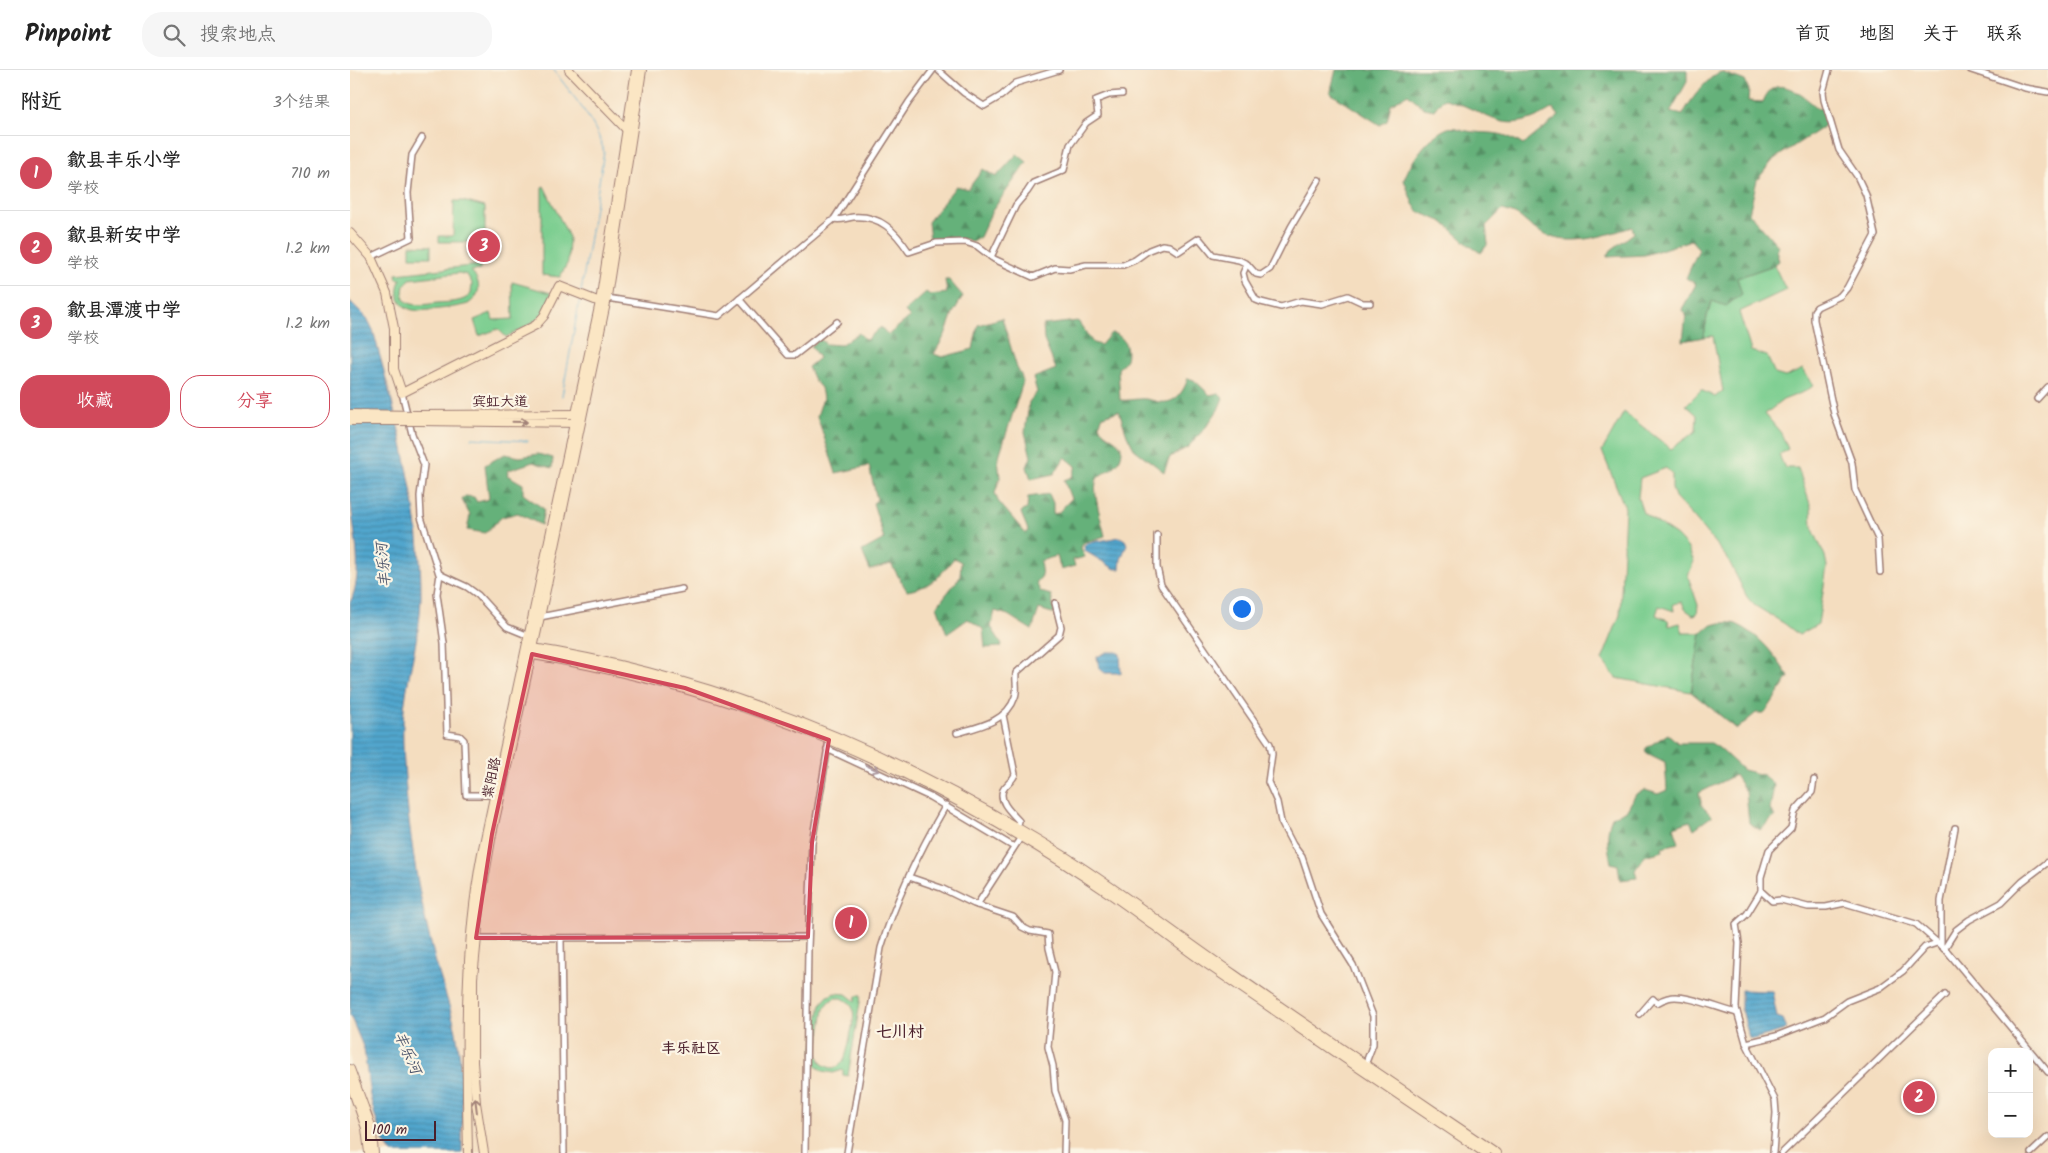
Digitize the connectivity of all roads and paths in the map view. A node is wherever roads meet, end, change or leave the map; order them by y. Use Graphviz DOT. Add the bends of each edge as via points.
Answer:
graph roads {
  1 [pos="569,70"];
  2 [pos="636,70"];
  3 [pos="642,70"];
  4 [pos="933,70"];
  5 [pos="938,70"];
  6 [pos="1059,70"];
  7 [pos="1829,70"];
  8 [pos="1971,70"];
  9 [pos="2048,92"];
  10 [pos="1122,94"];
  11 [pos="627,130"];
  12 [pos="422,138"];
  13 [pos="1319,180"];
  14 [pos="834,219"];
  15 [pos="350,233"];
  16 [pos="371,257"];
  17 [pos="991,257"];
  18 [pos="1247,264"];
  19 [pos="739,299"];
  20 [pos="603,300"];
  21 [pos="1370,303"];
  22 [pos="837,322"];
  23 [pos="2048,387"];
  24 [pos="402,393"];
  25 [pos="2037,399"];
  26 [pos="350,414"];
  27 [pos="580,414"];
  28 [pos="418,418"];
  29 [pos="350,421"];
  30 [pos="578,423"];
  31 [pos="1157,536"];
  32 [pos="1880,572"];
  33 [pos="440,574"];
  34 [pos="682,589"];
  35 [pos="1055,603"];
  36 [pos="540,618"];
  37 [pos="529,636"];
  38 [pos="529,651"];
  39 [pos="1003,715"];
  40 [pos="957,733"];
  41 [pos="829,740"];
  42 [pos="827,749"];
  43 [pos="1814,780"];
  44 [pos="494,795"];
  45 [pos="946,805"];
  46 [pos="1017,828"];
  47 [pos="1955,828"];
  48 [pos="1021,837"];
  49 [pos="1014,847"];
  50 [pos="2048,862"];
  51 [pos="909,877"];
  52 [pos="1761,891"];
  53 [pos="977,905"];
  54 [pos="808,937"];
  55 [pos="476,938"];
  56 [pos="561,939"];
  57 [pos="1941,946"];
  58 [pos="1945,995"];
  59 [pos="1737,1013"];
  60 [pos="1640,1014"];
  61 [pos="1746,1043"];
  62 [pos="1365,1065"];
  63 [pos="350,1069"];
  64 [pos="2048,1072"];
  65 [pos="350,1085"];
  66 [pos="2048,1137"];
  67 [pos="369,1153"];
  68 [pos="374,1153"];
  69 [pos="468,1153"];
  70 [pos="485,1153"];
  71 [pos="564,1153"];
  72 [pos="805,1153"];
  73 [pos="847,1153"];
  74 [pos="1064,1153"];
  75 [pos="1485,1153"];
  76 [pos="1496,1153"];
  77 [pos="1772,1153"];
  78 [pos="1782,1153"];
  79 [pos="2030,1153"];
  1 -- 11 [label="main road"];
  2 -- 11 [label="main road"];
  3 -- 20 [label="main road"];
  4 -- 14 [label="street"];
  5 -- 6 [label="street" via="984,106 1016,83"];
  7 -- 32 [label="street" via="1824,100 1839,150 1866,195 1875,235 1847,288 1840,296 1814,309 1814,316 1825,378 1852,463 1855,490 1878,539"];
  8 -- 9 [label="street"];
  10 -- 17 [label="street" via="1097,99 1098,115 1086,123 1070,145 1064,170 1033,183 1016,204"];
  11 -- 20 [label="main road"];
  12 -- 16 [label="street" via="412,155 408,193 411,238"];
  13 -- 18 [label="street" via="1270,269 1260,275"];
  14 -- 17 [label="street" via="859,217 880,221 891,228 909,252 936,243 965,242 978,246"];
  14 -- 19 [label="street"];
  15 -- 16 [label="main road"];
  16 -- 24 [label="main road" via="392,316 394,362"];
  17 -- 18 [label="street" via="1033,277 1056,268 1122,266 1162,245 1178,252 1199,238 1213,255"];
  18 -- 21 [label="street" via="1245,281 1256,300 1261,302 1282,307 1301,301 1322,304 1348,296 1363,304"];
  19 -- 20 [label="street" via="719,316"];
  19 -- 22 [label="street" via="788,355 795,355"];
  20 -- 24 [label="main road" via="559,286 544,316 536,324"];
  20 -- 27 [label="main road, 紫阳路"];
  23 -- 25 [label="street"];
  24 -- 33 [label="street" via="424,465 421,517"];
  26 -- 28 [label="main road, bridge"];
  27 -- 28 [label="main road, 宾虹大道"];
  27 -- 30 [label="main road, 紫阳路"];
  28 -- 29 [label="main road, bridge"];
  28 -- 30 [label="main road, 宾虹大道, one-way"];
  30 -- 36 [label="main road, 紫阳路"];
  30 -- 37 [label="main road, 紫阳路"];
  31 -- 62 [label="street" via="1160,585 1271,747 1268,782 1281,822 1302,857 1321,914 1353,965 1373,1016 1373,1044"];
  33 -- 37 [label="street" via="478,595 507,628"];
  33 -- 44 [label="street" via="437,594 444,643 447,734 464,740 466,795"];
  34 -- 36 [label="street"];
  35 -- 39 [label="street" via="1059,635 1017,672 1015,697"];
  36 -- 38 [label="main road, 紫阳路"];
  37 -- 38 [label="main road, 紫阳路"];
  38 -- 41 [label="main road" via="685,688"];
  38 -- 44 [label="main road, 紫阳路"];
  38 -- 46 [label="main road" via="596,659 663,675 782,714 911,770"];
  38 -- 55 [label="main road, 紫阳路" via="488,855"];
  39 -- 40 [label="street" via="984,726"];
  39 -- 46 [label="street" via="1015,774 1003,795 1008,810 1019,821"];
  41 -- 42 [label="street"];
  41 -- 48 [label="main road" via="908,776"];
  42 -- 45 [label="street, one-way"];
  42 -- 54 [label="street" via="812,843"];
  43 -- 52 [label="street" via="1812,792 1795,811 1791,828 1769,850 1761,877"];
  44 -- 69 [label="main road, 紫阳路" via="478,875 468,957"];
  45 -- 49 [label="street"];
  45 -- 51 [label="street"];
  46 -- 62 [label="main road" via="1121,894"];
  47 -- 57 [label="street" via="1941,901"];
  48 -- 49 [label="street"];
  48 -- 75 [label="main road" via="1110,894"];
  49 -- 53 [label="street"];
  50 -- 57 [label="street" via="2001,903 1970,920"];
  51 -- 53 [label="street"];
  51 -- 73 [label="street" via="888,926 878,961"];
  52 -- 57 [label="street" via="1772,901 1808,907 1845,903 1916,924"];
  52 -- 59 [label="street" via="1747,914 1736,924 1739,943"];
  53 -- 74 [label="street" via="1014,917 1030,931 1048,934 1055,972 1048,1047 1055,1091 1065,1120"];
  54 -- 56 [label="street"];
  54 -- 72 [label="street"];
  55 -- 56 [label="street"];
  70 -- 55 [label="main road, 紫阳路, one-way" via="477,1115 474,1076 472,997"];
  56 -- 71 [label="street"];
  57 -- 61 [label="street" via="1924,948 1903,971 1880,988 1848,1001 1825,1017 1776,1036"];
  57 -- 64 [label="street"];
  58 -- 78 [label="street"];
  59 -- 60 [label="street" via="1674,997 1657,1003 1653,1000"];
  59 -- 61 [label="street"];
  61 -- 77 [label="street" via="1775,1100"];
  62 -- 76 [label="main road"];
  63 -- 68 [label="main road" via="371,1126"];
  65 -- 67 [label="main road" via="366,1128"];
  66 -- 79 [label="street"];
}
